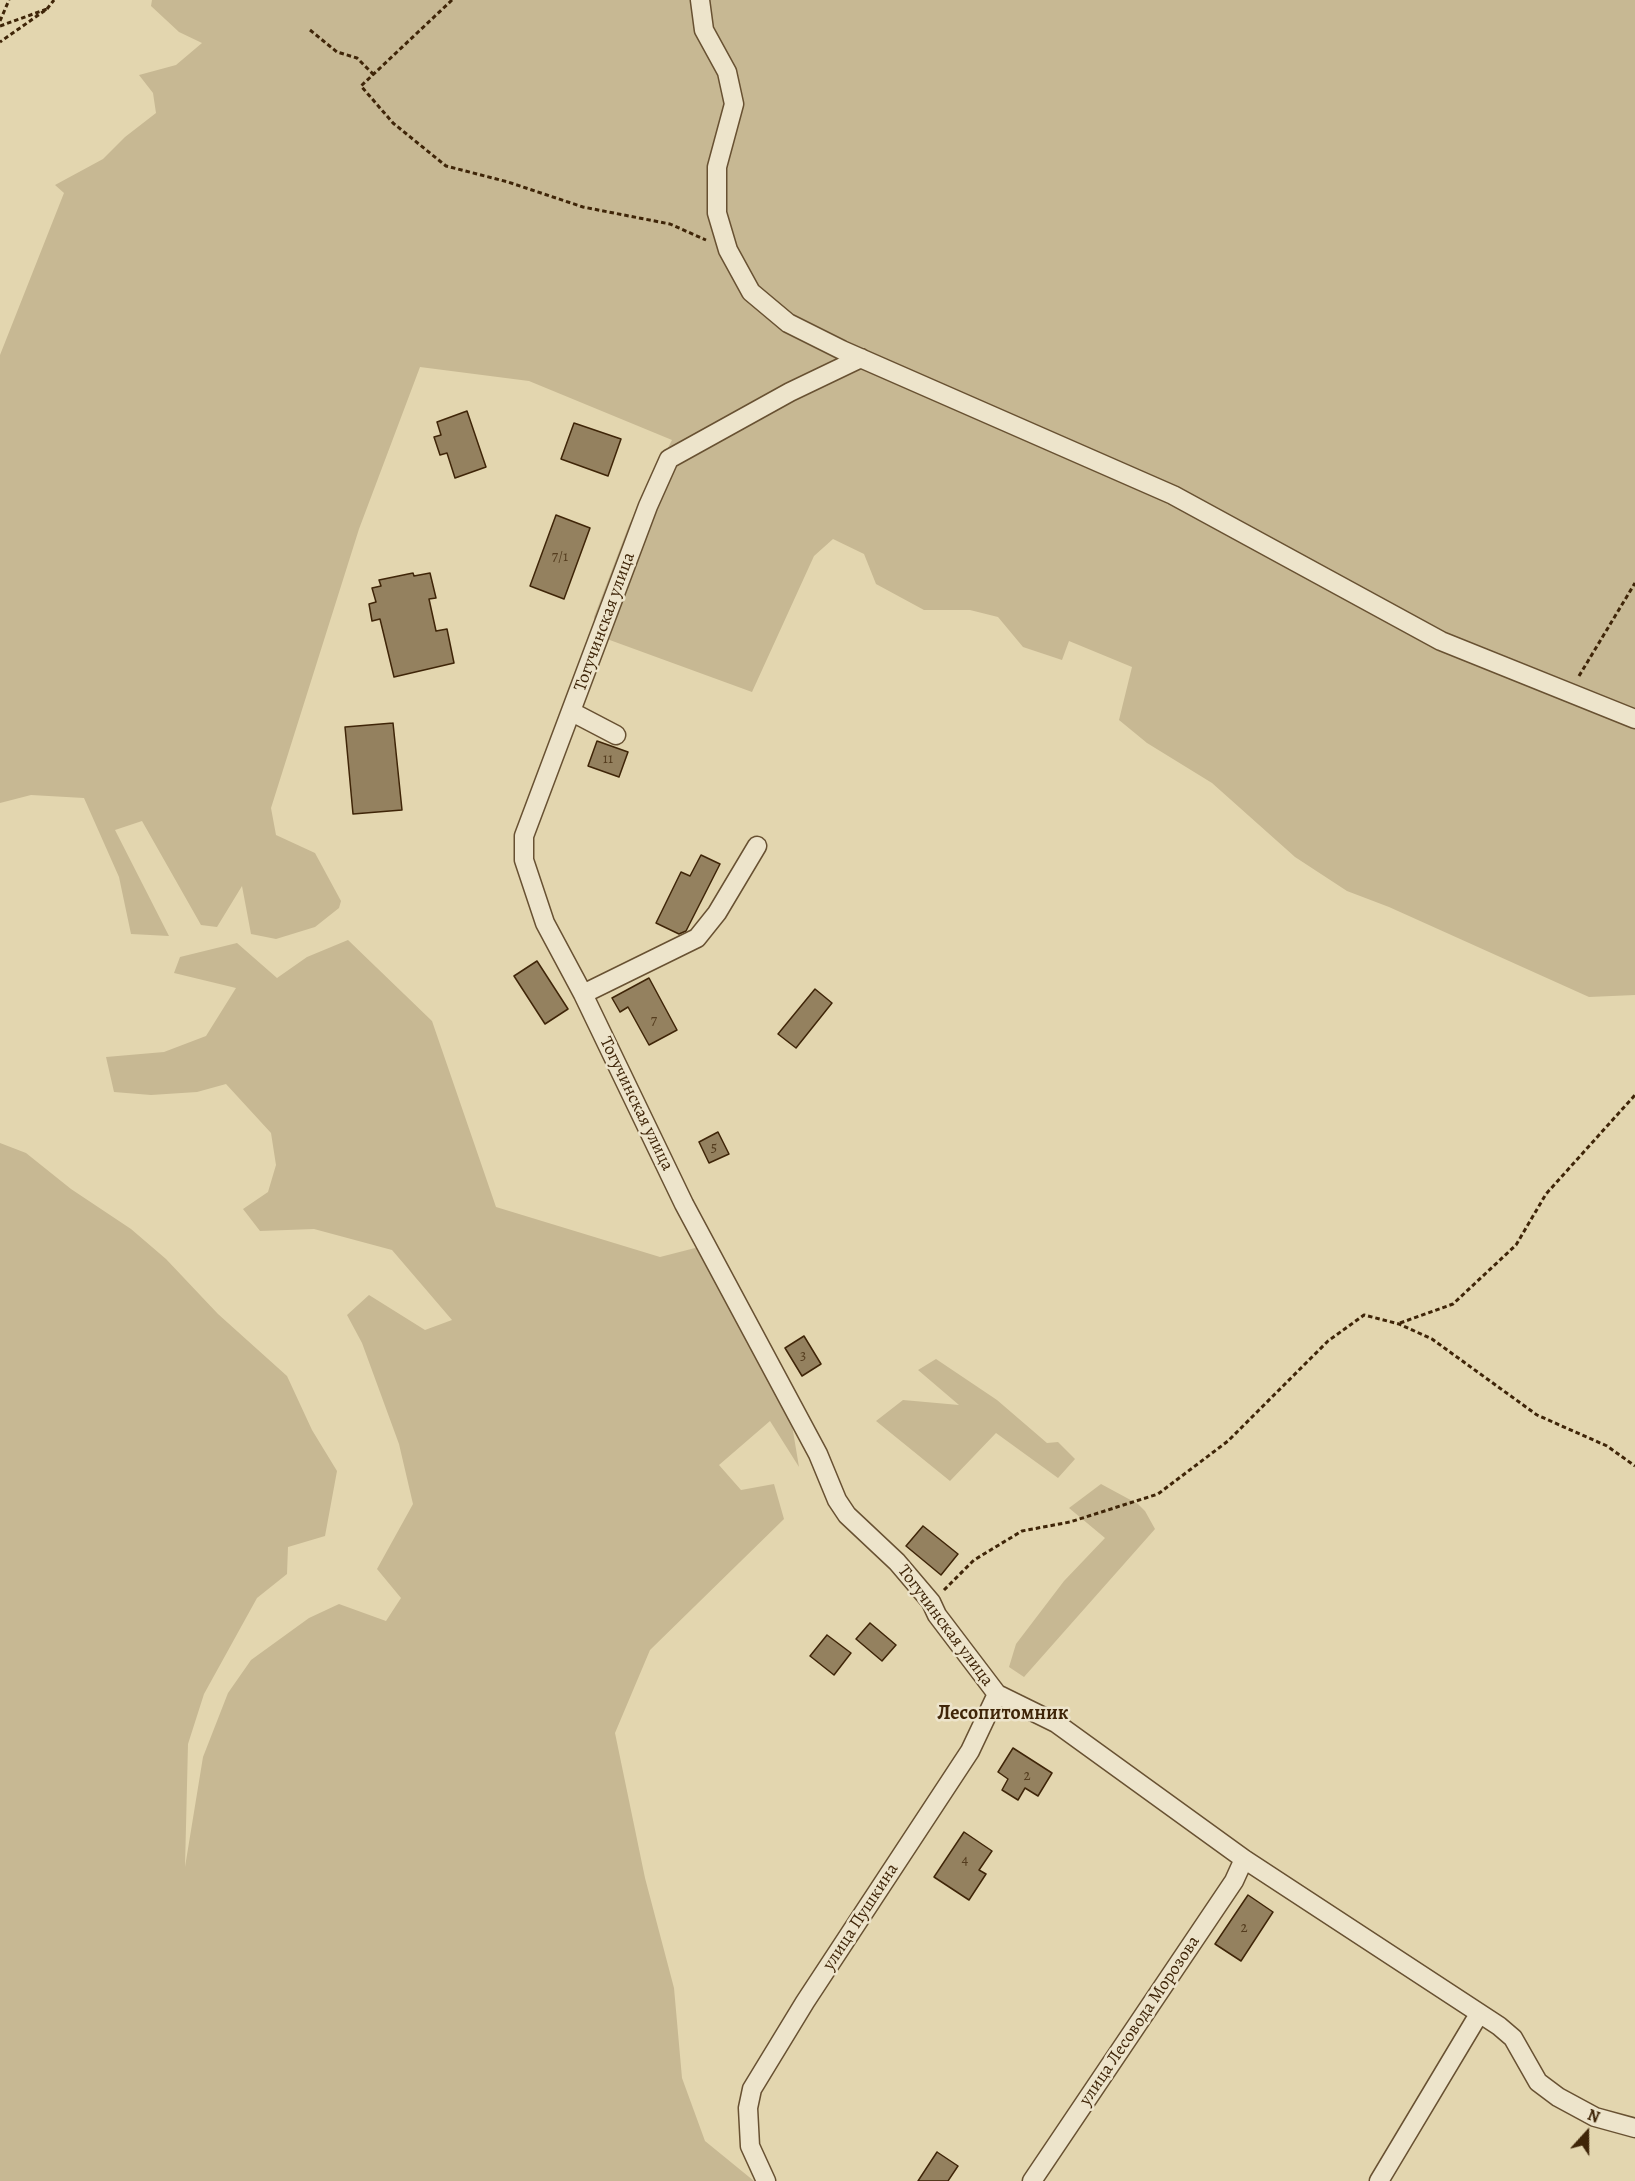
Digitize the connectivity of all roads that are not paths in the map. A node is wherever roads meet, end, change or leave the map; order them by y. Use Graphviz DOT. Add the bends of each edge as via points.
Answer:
graph roads {
  1 [pos="700,0"];
  2 [pos="861,358"];
  3 [pos="572,712"];
  4 [pos="1635,719"];
  5 [pos="616,735"];
  6 [pos="757,846"];
  7 [pos="583,994"];
  8 [pos="997,1694"];
  9 [pos="1244,1859"];
  10 [pos="1479,2014"];
  11 [pos="1635,2128"];
  12 [pos="766,2181"];
  13 [pos="1032,2181"];
  14 [pos="1379,2181"];
  1 -- 2 [label="street" via="704,30 733,90 734,104 717,167 717,213 728,250 751,292 788,323"];
  2 -- 3 [label="street, Тогучинская улица" via="669,459"];
  2 -- 4 [label="street" via="1173,495 1441,641"];
  3 -- 5 [label="street"];
  3 -- 7 [label="street, Тогучинская улица" via="524,836 524,860 545,923"];
  6 -- 7 [label="street" via="717,913 697,938"];
  7 -- 8 [label="street, Тогучинская улица" via="684,1204 818,1454 837,1500 931,1602 937,1616"];
  8 -- 9 [label="street" via="1056,1723"];
  8 -- 12 [label="street, улица Пушкина" via="970,1751 756,2081 748,2108 750,2146"];
  9 -- 10 [label="street"];
  9 -- 13 [label="street, улица Лесовода Морозова" via="1234,1881"];
  10 -- 11 [label="street" via="1513,2038 1538,2082 1558,2097 1595,2117"];
  10 -- 14 [label="street"];
}
